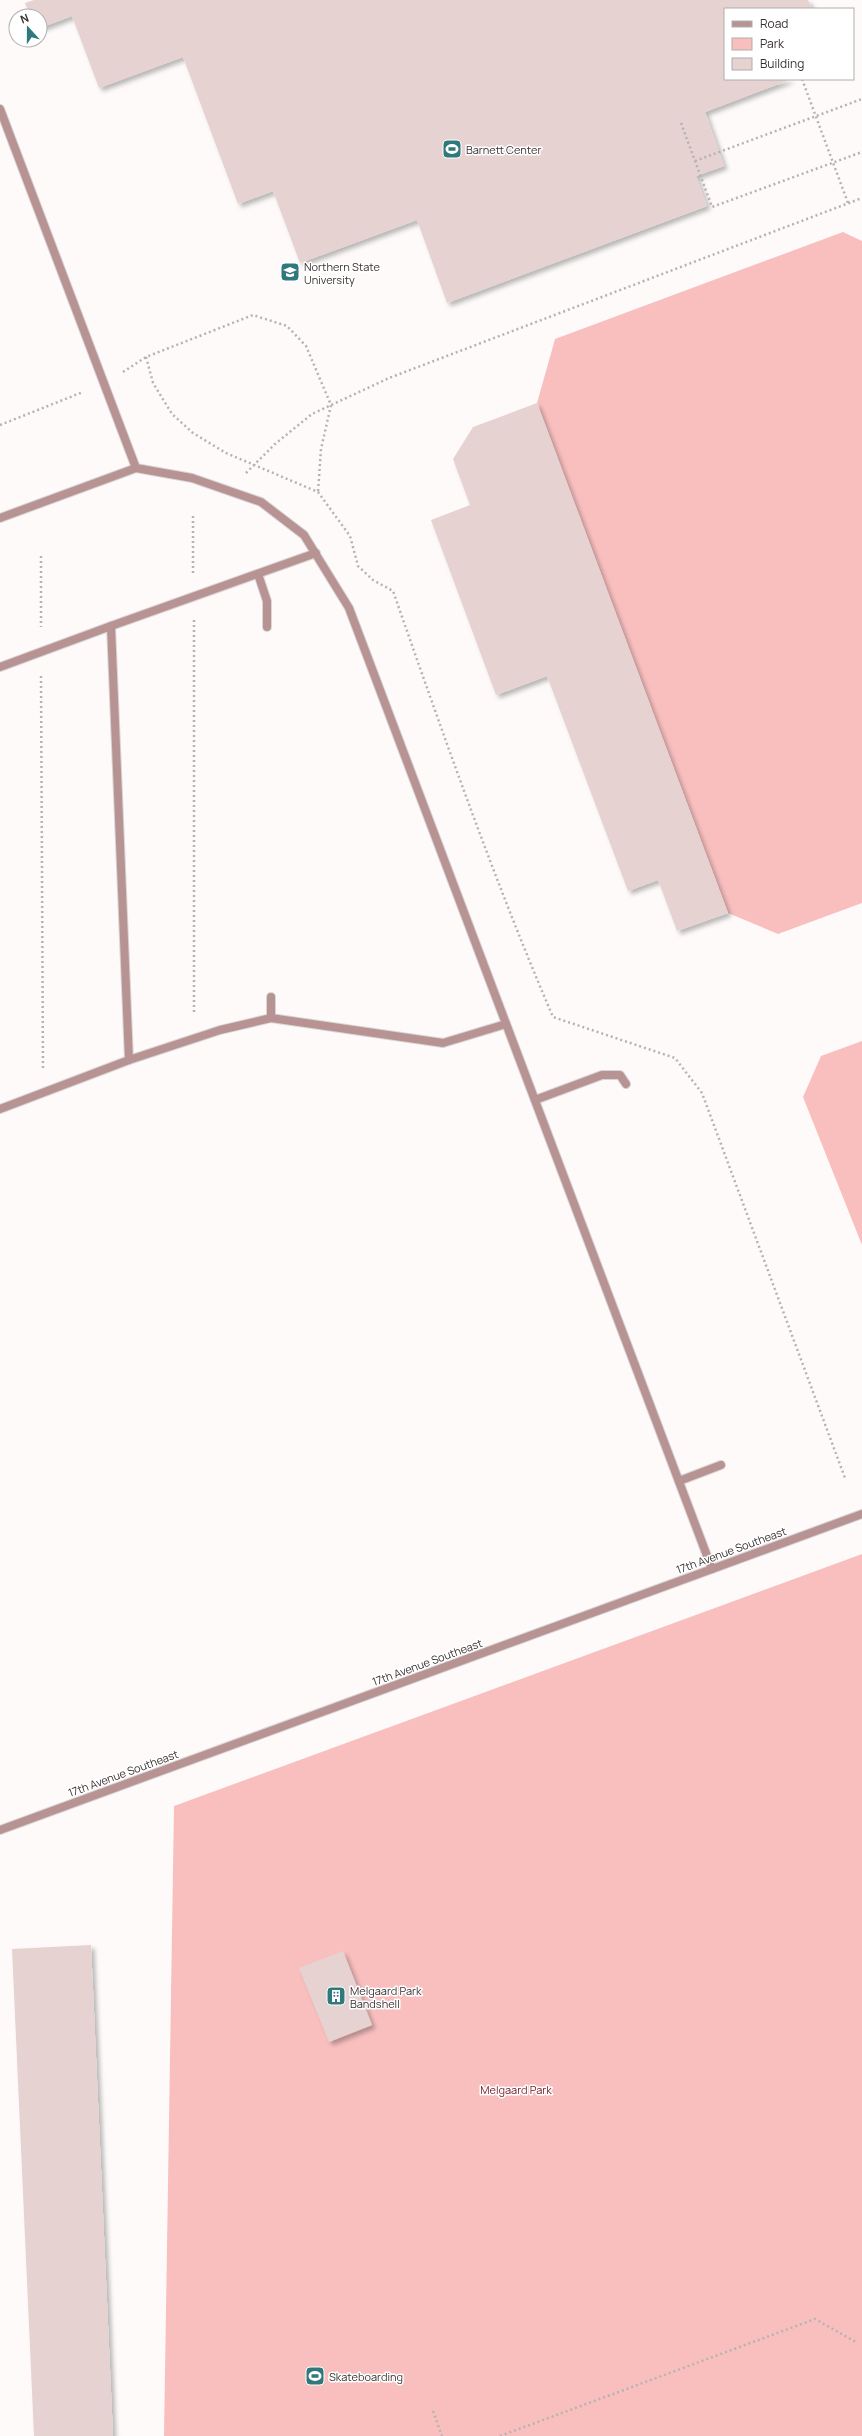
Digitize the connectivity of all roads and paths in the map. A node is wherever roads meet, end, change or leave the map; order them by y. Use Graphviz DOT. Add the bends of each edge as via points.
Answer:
graph roads {
  1 [pos="802,80"];
  2 [pos="862,99"];
  3 [pos="0,109"];
  4 [pos="815,116"];
  5 [pos="681,123"];
  6 [pos="862,152"];
  7 [pos="695,161"];
  8 [pos="833,162"];
  9 [pos="862,198"];
  10 [pos="848,203"];
  11 [pos="146,357"];
  12 [pos="104,384"];
  13 [pos="331,405"];
  14 [pos="0,425"];
  15 [pos="255,465"];
  16 [pos="136,468"];
  17 [pos="246,474"];
  18 [pos="318,492"];
  19 [pos="193,516"];
  20 [pos="0,518"];
  21 [pos="316,553"];
  22 [pos="41,556"];
  23 [pos="258,574"];
  24 [pos="194,597"];
  25 [pos="111,626"];
  26 [pos="267,627"];
  27 [pos="41,652"];
  28 [pos="0,667"];
  29 [pos="271,998"];
  30 [pos="271,1018"];
  31 [pos="506,1024"];
  32 [pos="194,1038"];
  33 [pos="129,1060"];
  34 [pos="626,1084"];
  35 [pos="44,1092"];
  36 [pos="535,1100"];
  37 [pos="0,1109"];
  38 [pos="720,1465"];
  39 [pos="845,1478"];
  40 [pos="679,1481"];
  41 [pos="862,1514"];
  42 [pos="712,1569"];
  43 [pos="0,1830"];
  44 [pos="856,2342"];
  45 [pos="433,2412"];
  46 [pos="442,2436"];
  47 [pos="500,2436"];
  1 -- 4 [label="path"];
  2 -- 4 [label="path"];
  3 -- 12 [label="street"];
  4 -- 7 [label="path"];
  4 -- 8 [label="path"];
  5 -- 7 [label="path"];
  6 -- 8 [label="path"];
  7 -- 8 [label="path" via="712,207"];
  8 -- 10 [label="path"];
  9 -- 10 [label="path"];
  10 -- 13 [label="path" via="389,378"];
  11 -- 12 [label="path"];
  11 -- 13 [label="path" via="253,315 286,326 306,346"];
  11 -- 15 [label="path" via="153,383 172,414 193,433 226,453"];
  12 -- 14 [label="path"];
  12 -- 16 [label="street"];
  13 -- 15 [label="path" via="312,414 275,444"];
  13 -- 18 [label="path" via="321,449"];
  15 -- 17 [label="path"];
  15 -- 18 [label="path"];
  16 -- 20 [label="street"];
  16 -- 21 [label="street" via="192,478 261,502 304,535"];
  18 -- 39 [label="path" via="350,536 358,566 374,580 393,591 460,780 521,942 553,1017 675,1058 702,1093"];
  19 -- 24 [label="path"];
  21 -- 23 [label="street"];
  21 -- 31 [label="street" via="349,608"];
  22 -- 27 [label="path"];
  23 -- 24 [label="street"];
  23 -- 26 [label="street" via="267,601"];
  24 -- 25 [label="street"];
  24 -- 32 [label="path"];
  25 -- 27 [label="street"];
  25 -- 33 [label="street"];
  27 -- 28 [label="street"];
  27 -- 35 [label="path"];
  29 -- 30 [label="street"];
  30 -- 31 [label="street" via="443,1043"];
  30 -- 32 [label="street"];
  31 -- 36 [label="street"];
  32 -- 33 [label="street"];
  33 -- 35 [label="street"];
  34 -- 36 [label="street" via="620,1075 602,1075"];
  35 -- 37 [label="street"];
  36 -- 40 [label="street"];
  38 -- 40 [label="street"];
  40 -- 42 [label="street"];
  41 -- 42 [label="street, 17th Avenue Southeast"];
  42 -- 43 [label="street, 17th Avenue Southeast"];
  44 -- 47 [label="path" via="815,2319"];
  45 -- 46 [label="path"];
}
